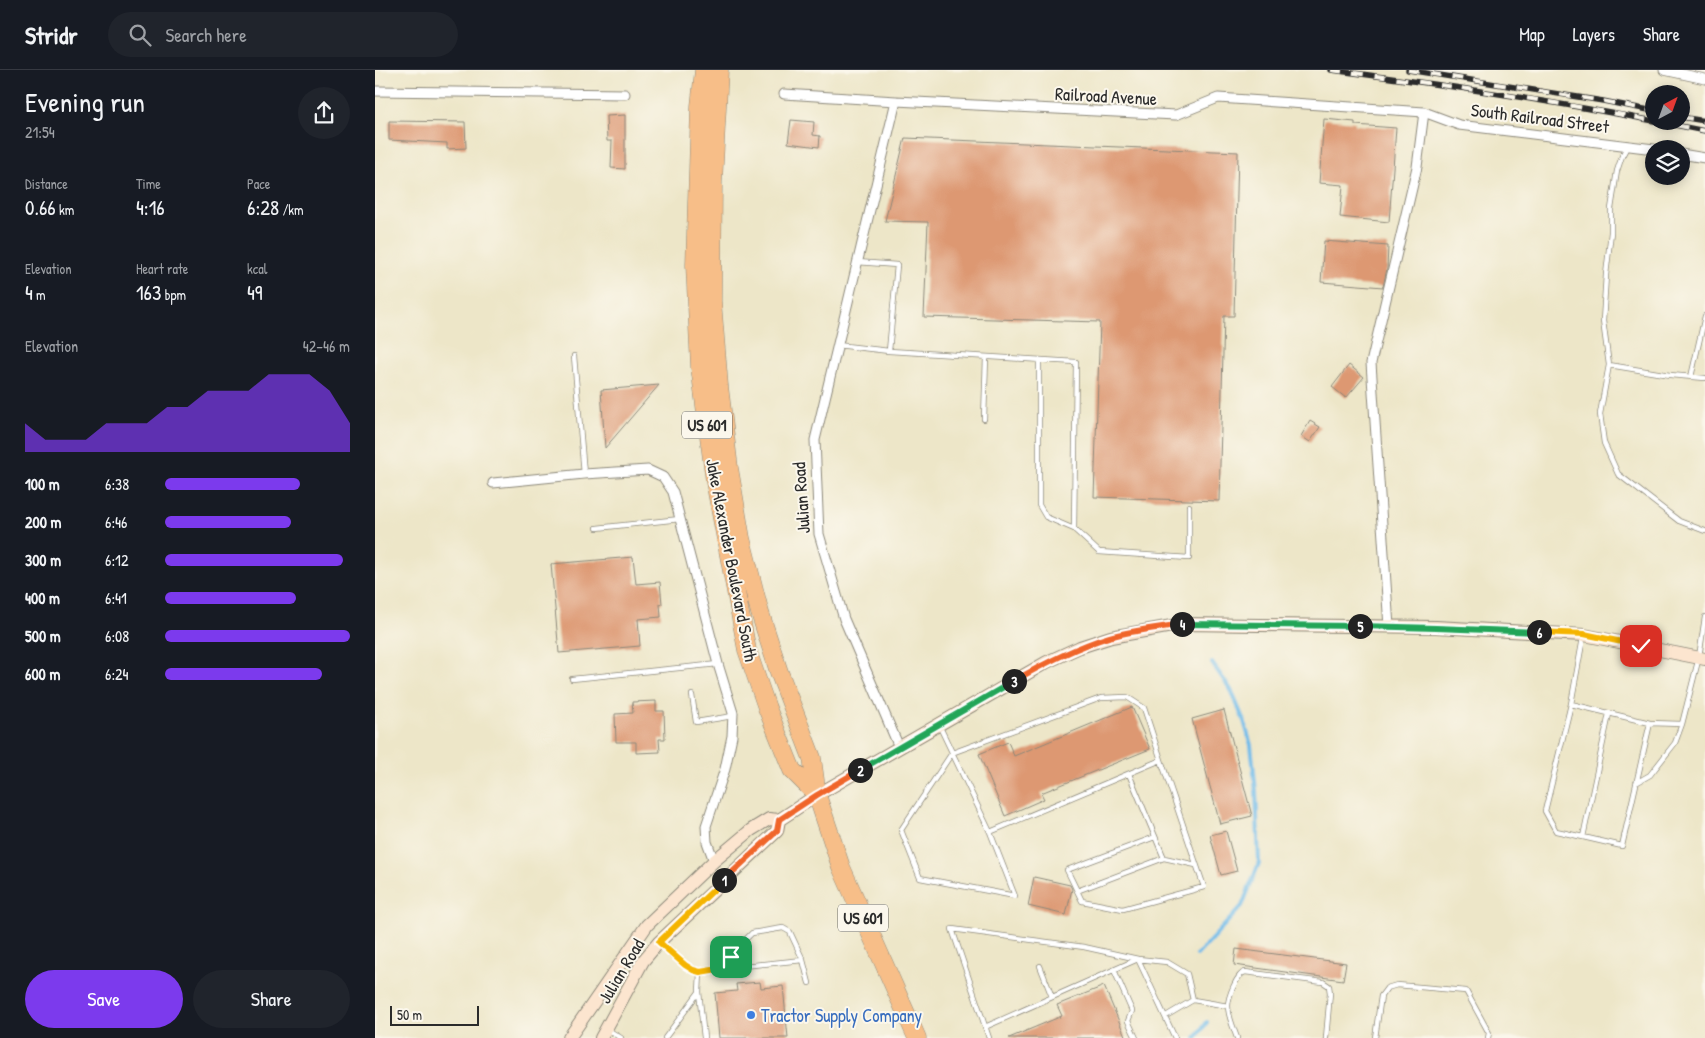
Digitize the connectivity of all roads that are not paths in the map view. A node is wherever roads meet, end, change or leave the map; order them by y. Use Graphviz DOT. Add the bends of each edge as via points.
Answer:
graph roads {
  1 [pos="695,70"];
  2 [pos="704,70"];
  3 [pos="719,70"];
  4 [pos="1664,70"];
  5 [pos="1682,72"];
  6 [pos="1705,79"];
  7 [pos="375,91"];
  8 [pos="625,94"];
  9 [pos="784,94"];
  10 [pos="896,101"];
  11 [pos="1424,112"];
  12 [pos="1628,145"];
  13 [pos="1645,148"];
  14 [pos="1690,156"];
  15 [pos="1705,158"];
  16 [pos="696,195"];
  17 [pos="857,262"];
  18 [pos="1705,316"];
  19 [pos="837,345"];
  20 [pos="889,351"];
  21 [pos="573,356"];
  22 [pos="986,357"];
  23 [pos="1039,360"];
  24 [pos="1609,366"];
  25 [pos="1691,377"];
  26 [pos="1705,378"];
  27 [pos="984,419"];
  28 [pos="584,474"];
  29 [pos="493,483"];
  30 [pos="1189,506"];
  31 [pos="680,519"];
  32 [pos="597,528"];
  33 [pos="1074,529"];
  34 [pos="1705,532"];
  35 [pos="1705,617"];
  36 [pos="1389,627"];
  37 [pos="1584,634"];
  38 [pos="1702,658"];
  39 [pos="718,664"];
  40 [pos="572,678"];
  41 [pos="692,695"];
  42 [pos="1571,704"];
  43 [pos="1609,714"];
  44 [pos="733,716"];
  45 [pos="1650,723"];
  46 [pos="939,724"];
  47 [pos="1682,724"];
  48 [pos="899,747"];
  49 [pos="952,753"];
  50 [pos="1161,760"];
  51 [pos="1129,774"];
  52 [pos="1636,783"];
  53 [pos="817,795"];
  54 [pos="779,820"];
  55 [pos="990,832"];
  56 [pos="1155,837"];
  57 [pos="1583,837"];
  58 [pos="1164,858"];
  59 [pos="714,861"];
  60 [pos="1196,865"];
  61 [pos="1077,891"];
  62 [pos="659,942"];
  63 [pos="1138,959"];
  64 [pos="803,960"];
  65 [pos="1040,966"];
  66 [pos="724,968"];
  67 [pos="1115,970"];
  68 [pos="700,972"];
  69 [pos="809,983"];
  70 [pos="699,992"];
  71 [pos="1052,997"];
  72 [pos="1193,1000"];
  73 [pos="1228,1006"];
  74 [pos="1166,1016"];
  75 [pos="985,1027"];
  76 [pos="604,1034"];
  77 [pos="569,1038"];
  78 [pos="621,1038"];
  79 [pos="665,1038"];
  80 [pos="704,1038"];
  81 [pos="917,1038"];
  82 [pos="989,1038"];
  83 [pos="1136,1038"];
  84 [pos="1175,1038"];
  85 [pos="1237,1038"];
  86 [pos="1325,1038"];
  87 [pos="1375,1038"];
  88 [pos="1488,1038"];
  1 -- 16 [label="highway"];
  2 -- 16 [label="highway, Jake Alexander Boulevard South / US 601"];
  3 -- 53 [label="highway, Jake Alexander Boulevard South / US 601" via="713,182 712,301 729,468 741,538 760,613 812,758"];
  4 -- 5 [label="street"];
  5 -- 6 [label="street"];
  7 -- 8 [label="street"];
  9 -- 10 [label="street, Railroad Avenue"];
  10 -- 11 [label="street, Railroad Avenue" via="1176,115 1218,98"];
  10 -- 17 [label="street, Julian Road"];
  11 -- 12 [label="street, South Railroad Street" via="1459,125"];
  11 -- 36 [label="street" via="1417,167 1371,363"];
  12 -- 13 [label="street, South Railroad Street"];
  12 -- 24 [label="lane" via="1617,171 1611,209 1603,321"];
  14 -- 15 [label="street"];
  16 -- 53 [label="highway, Jake Alexander Boulevard South / US 601" via="695,265 700,367 715,482 747,650 792,770"];
  17 -- 19 [label="street, Julian Road"];
  17 -- 20 [label="lane" via="897,265"];
  18 -- 25 [label="lane"];
  19 -- 20 [label="lane"];
  19 -- 48 [label="street, Julian Road" via="815,440 819,534 844,619"];
  20 -- 22 [label="lane"];
  21 -- 28 [label="lane"];
  22 -- 23 [label="lane"];
  22 -- 27 [label="lane"];
  23 -- 33 [label="lane" via="1039,504 1046,517"];
  23 -- 33 [label="lane" via="1076,362"];
  24 -- 25 [label="lane"];
  24 -- 34 [label="lane" via="1600,414 1605,443 1618,474 1679,521"];
  25 -- 26 [label="lane"];
  28 -- 29 [label="street"];
  28 -- 31 [label="street" via="648,470 663,477 673,492"];
  30 -- 33 [label="lane" via="1189,558 1099,552"];
  31 -- 32 [label="lane"];
  31 -- 39 [label="street"];
  35 -- 38 [label="lane"];
  36 -- 37 [label="street"];
  36 -- 46 [label="street" via="1183,624 1111,637 1047,662"];
  37 -- 38 [label="street"];
  37 -- 42 [label="lane"];
  38 -- 47 [label="lane"];
  39 -- 40 [label="lane"];
  39 -- 44 [label="street"];
  41 -- 44 [label="lane" via="695,722"];
  42 -- 43 [label="lane"];
  42 -- 57 [label="lane" via="1545,811 1556,831"];
  43 -- 45 [label="lane"];
  43 -- 57 [label="lane"];
  44 -- 59 [label="street" via="725,769 706,826 707,842"];
  45 -- 47 [label="lane"];
  45 -- 52 [label="lane"];
  46 -- 48 [label="street"];
  46 -- 49 [label="lane"];
  47 -- 52 [label="lane" via="1675,743 1650,775"];
  48 -- 53 [label="street, Julian Road"];
  49 -- 50 [label="lane" via="1101,698 1127,697 1144,708"];
  49 -- 55 [label="lane"];
  49 -- 55 [label="lane" via="901,830 921,878 1015,896"];
  50 -- 51 [label="lane"];
  50 -- 60 [label="lane"];
  51 -- 55 [label="lane"];
  51 -- 56 [label="lane"];
  52 -- 57 [label="lane" via="1622,846"];
  53 -- 54 [label="street, Julian Road"];
  53 -- 81 [label="highway, Jake Alexander Boulevard South / US 601" via="841,867"];
  54 -- 59 [label="street, Julian Road" via="769,819 751,830"];
  54 -- 62 [label="street, Julian Road" via="777,831"];
  56 -- 58 [label="lane"];
  56 -- 61 [label="lane" via="1067,870"];
  58 -- 60 [label="lane"];
  58 -- 61 [label="lane"];
  59 -- 77 [label="street, Julian Road" via="647,925"];
  60 -- 61 [label="lane" via="1204,887 1123,909 1082,901"];
  62 -- 68 [label="lane" via="685,965"];
  62 -- 76 [label="street, Julian Road" via="643,961"];
  63 -- 67 [label="lane"];
  63 -- 72 [label="lane" via="1167,962 1187,974"];
  63 -- 74 [label="lane"];
  63 -- 75 [label="lane" via="1085,947 952,929"];
  64 -- 66 [label="lane"];
  64 -- 66 [label="lane" via="789,932 783,928 752,933"];
  64 -- 69 [label="lane"];
  65 -- 71 [label="lane"];
  66 -- 68 [label="lane"];
  67 -- 71 [label="lane"];
  67 -- 83 [label="lane" via="1132,1011 1128,1021"];
  68 -- 70 [label="lane"];
  70 -- 79 [label="lane"];
  70 -- 80 [label="lane"];
  71 -- 75 [label="lane"];
  72 -- 73 [label="lane"];
  72 -- 74 [label="lane"];
  73 -- 85 [label="lane"];
  73 -- 86 [label="lane" via="1241,973 1323,982 1329,986 1330,993"];
  74 -- 84 [label="lane"];
  75 -- 82 [label="lane"];
  76 -- 78 [label="lane"];
  87 -- 88 [label="lane" via="1381,996 1387,988 1397,985 1466,991 1489,1033"];
}
